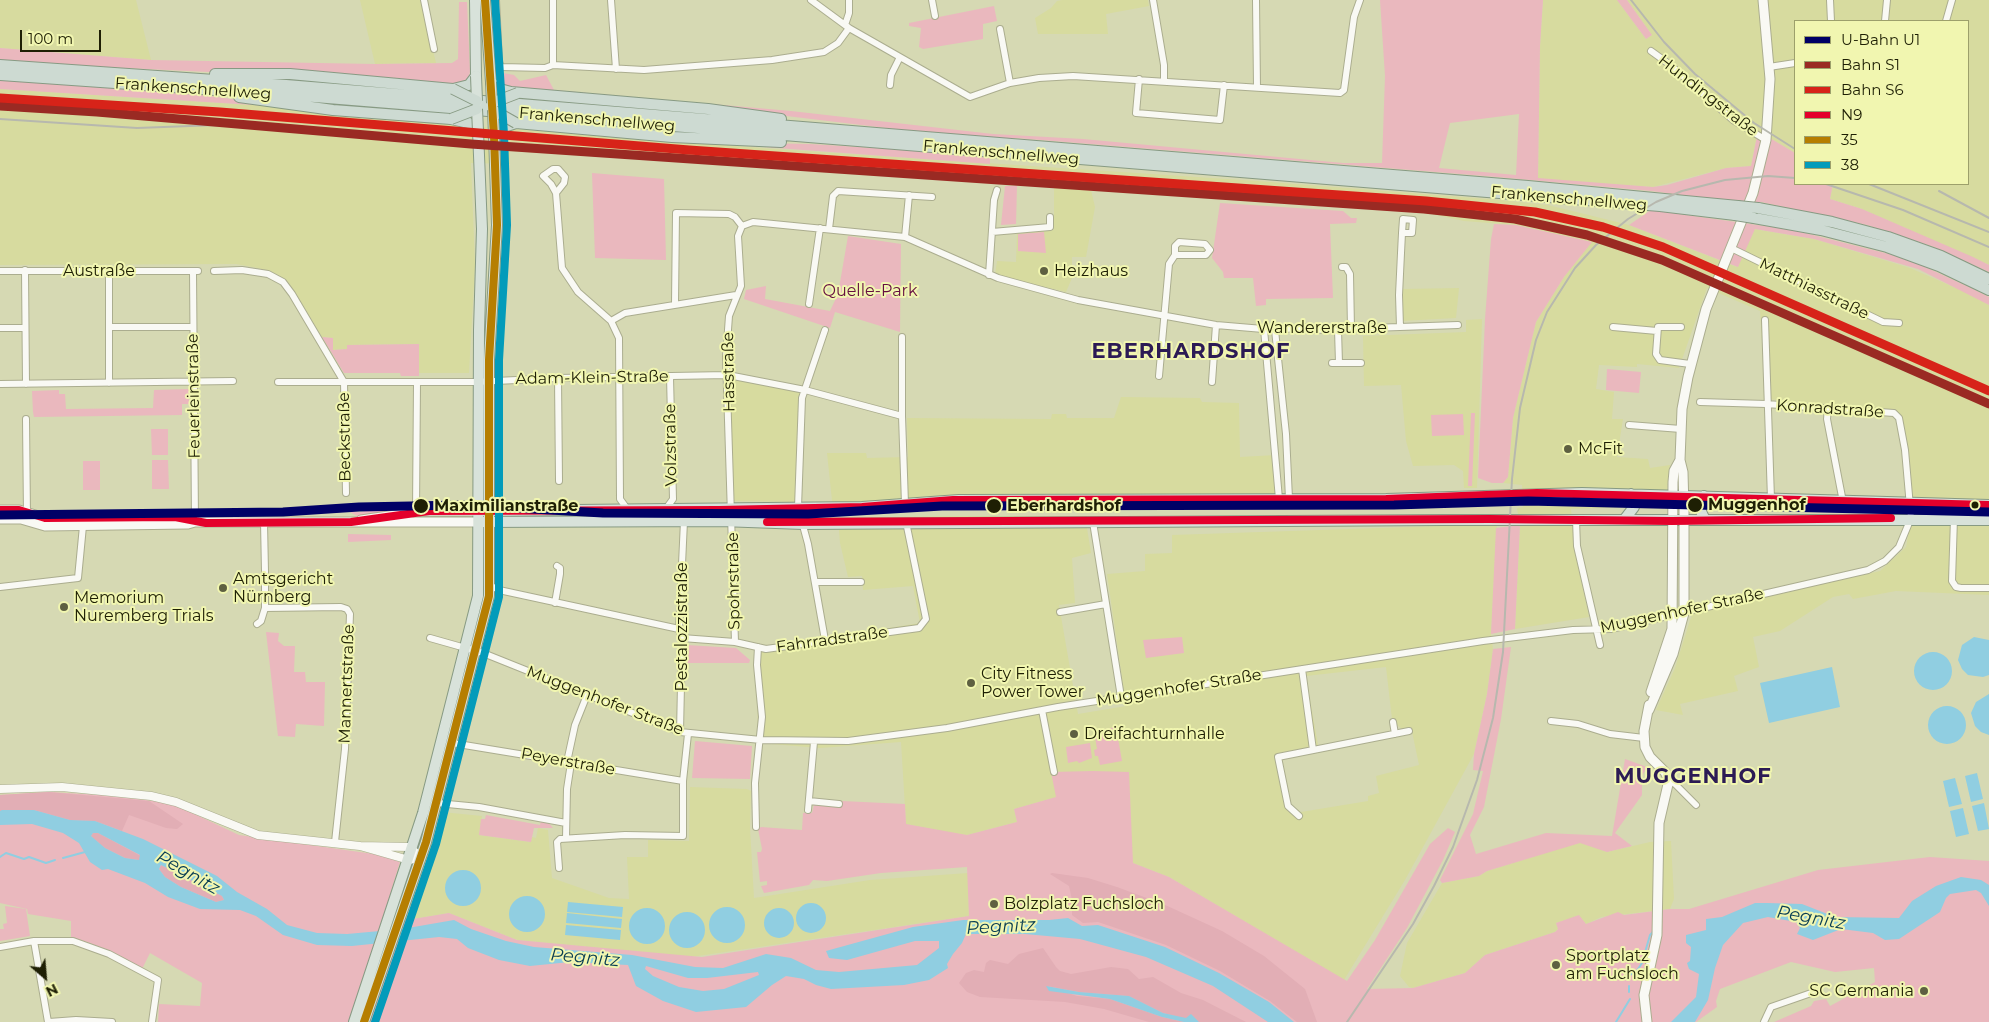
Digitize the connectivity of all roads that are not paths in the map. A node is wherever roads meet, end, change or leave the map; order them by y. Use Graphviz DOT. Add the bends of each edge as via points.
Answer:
graph roads {
  1 [pos="424,0"];
  2 [pos="475,0"];
  3 [pos="485,0"];
  4 [pos="496,0"];
  5 [pos="554,0"];
  6 [pos="611,0"];
  7 [pos="811,0"];
  8 [pos="849,0"];
  9 [pos="932,0"];
  10 [pos="1153,0"];
  11 [pos="1256,0"];
  12 [pos="1360,0"];
  13 [pos="1763,0"];
  14 [pos="1830,0"];
  15 [pos="1886,0"];
  16 [pos="1952,0"];
  17 [pos="935,16"];
  18 [pos="1830,20"];
  19 [pos="1884,20"];
  20 [pos="1946,20"];
  21 [pos="847,27"];
  22 [pos="1000,29"];
  23 [pos="434,50"];
  24 [pos="1651,51"];
  25 [pos="899,59"];
  26 [pos="1794,63"];
  27 [pos="0,65"];
  28 [pos="553,65"];
  29 [pos="1769,67"];
  30 [pos="616,69"];
  31 [pos="0,75"];
  32 [pos="164,76"];
  33 [pos="476,76"];
  34 [pos="1140,79"];
  35 [pos="1164,81"];
  36 [pos="491,82"];
  37 [pos="1010,83"];
  38 [pos="890,85"];
  39 [pos="1224,85"];
  40 [pos="1257,87"];
  41 [pos="201,89"];
  42 [pos="453,89"];
  43 [pos="518,93"];
  44 [pos="485,106"];
  45 [pos="451,119"];
  46 [pos="516,123"];
  47 [pos="478,131"];
  48 [pos="822,134"];
  49 [pos="494,135"];
  50 [pos="1766,140"];
  51 [pos="996,190"];
  52 [pos="556,192"];
  53 [pos="909,195"];
  54 [pos="932,197"];
  55 [pos="1756,213"];
  56 [pos="1050,217"];
  57 [pos="742,226"];
  58 [pos="820,228"];
  59 [pos="829,229"];
  60 [pos="992,232"];
  61 [pos="1402,233"];
  62 [pos="905,237"];
  63 [pos="1731,248"];
  64 [pos="1175,255"];
  65 [pos="1342,267"];
  66 [pos="25,270"];
  67 [pos="0,271"];
  68 [pos="108,271"];
  69 [pos="196,271"];
  70 [pos="214,271"];
  71 [pos="989,275"];
  72 [pos="1989,279"];
  73 [pos="1989,290"];
  74 [pos="736,295"];
  75 [pos="675,304"];
  76 [pos="809,304"];
  77 [pos="1165,318"];
  78 [pos="1765,320"];
  79 [pos="611,321"];
  80 [pos="1899,323"];
  81 [pos="1216,325"];
  82 [pos="1458,325"];
  83 [pos="109,327"];
  84 [pos="193,327"];
  85 [pos="1400,327"];
  86 [pos="1613,327"];
  87 [pos="1681,327"];
  88 [pos="0,328"];
  89 [pos="25,328"];
  90 [pos="1264,329"];
  91 [pos="1351,329"];
  92 [pos="825,330"];
  93 [pos="1275,330"];
  94 [pos="1338,330"];
  95 [pos="1657,331"];
  96 [pos="902,337"];
  97 [pos="1361,363"];
  98 [pos="1690,364"];
  99 [pos="728,376"];
  100 [pos="1159,376"];
  101 [pos="621,377"];
  102 [pos="670,377"];
  103 [pos="558,378"];
  104 [pos="193,381"];
  105 [pos="233,381"];
  106 [pos="484,381"];
  107 [pos="278,382"];
  108 [pos="344,382"];
  109 [pos="417,382"];
  110 [pos="1212,382"];
  111 [pos="110,383"];
  112 [pos="0,384"];
  113 [pos="26,384"];
  114 [pos="804,390"];
  115 [pos="1700,402"];
  116 [pos="1766,404"];
  117 [pos="1828,408"];
  118 [pos="902,416"];
  119 [pos="26,420"];
  120 [pos="1629,425"];
  121 [pos="1681,429"];
  122 [pos="1286,434"];
  123 [pos="1275,435"];
  124 [pos="1680,460"];
  125 [pos="559,481"];
  126 [pos="1279,486"];
  127 [pos="1288,486"];
  128 [pos="346,493"];
  129 [pos="1631,494"];
  130 [pos="1673,495"];
  131 [pos="1684,496"];
  132 [pos="1704,496"];
  133 [pos="1284,499"];
  134 [pos="1771,499"];
  135 [pos="1843,502"];
  136 [pos="1886,503"];
  137 [pos="1909,503"];
  138 [pos="905,504"];
  139 [pos="1931,504"];
  140 [pos="1989,505"];
  141 [pos="798,508"];
  142 [pos="732,509"];
  143 [pos="0,510"];
  144 [pos="629,510"];
  145 [pos="665,510"];
  146 [pos="484,511"];
  147 [pos="416,512"];
  148 [pos="27,517"];
  149 [pos="1884,518"];
  150 [pos="1911,518"];
  151 [pos="1931,518"];
  152 [pos="1954,518"];
  153 [pos="0,519"];
  154 [pos="1576,520"];
  155 [pos="1624,520"];
  156 [pos="1684,520"];
  157 [pos="1705,520"];
  158 [pos="1989,520"];
  159 [pos="684,521"];
  160 [pos="732,521"];
  161 [pos="1672,521"];
  162 [pos="195,522"];
  163 [pos="264,522"];
  164 [pos="351,522"];
  165 [pos="484,522"];
  166 [pos="906,522"];
  167 [pos="1093,522"];
  168 [pos="803,524"];
  169 [pos="83,526"];
  170 [pos="557,566"];
  171 [pos="816,582"];
  172 [pos="861,582"];
  173 [pos="489,585"];
  174 [pos="0,587"];
  175 [pos="1989,588"];
  176 [pos="555,603"];
  177 [pos="1106,604"];
  178 [pos="265,608"];
  179 [pos="1060,612"];
  180 [pos="1684,613"];
  181 [pos="1673,616"];
  182 [pos="256,624"];
  183 [pos="679,629"];
  184 [pos="1595,631"];
  185 [pos="430,638"];
  186 [pos="682,638"];
  187 [pos="825,640"];
  188 [pos="735,642"];
  189 [pos="1600,645"];
  190 [pos="758,647"];
  191 [pos="470,649"];
  192 [pos="1302,669"];
  193 [pos="587,695"];
  194 [pos="1120,697"];
  195 [pos="1042,710"];
  196 [pos="1648,710"];
  197 [pos="1551,721"];
  198 [pos="1393,722"];
  199 [pos="1409,731"];
  200 [pos="680,732"];
  201 [pos="688,734"];
  202 [pos="1396,734"];
  203 [pos="1644,738"];
  204 [pos="761,740"];
  205 [pos="814,742"];
  206 [pos="452,743"];
  207 [pos="1313,750"];
  208 [pos="569,762"];
  209 [pos="1054,772"];
  210 [pos="1669,780"];
  211 [pos="683,781"];
  212 [pos="0,789"];
  213 [pos="809,801"];
  214 [pos="437,803"];
  215 [pos="839,804"];
  216 [pos="1696,805"];
  217 [pos="808,810"];
  218 [pos="1299,816"];
  219 [pos="566,823"];
  220 [pos="756,827"];
  221 [pos="566,838"];
  222 [pos="335,842"];
  223 [pos="360,846"];
  224 [pos="412,848"];
  225 [pos="421,857"];
  226 [pos="409,860"];
  227 [pos="559,868"];
  228 [pos="402,895"];
  229 [pos="34,941"];
  230 [pos="0,947"];
  231 [pos="1814,992"];
  232 [pos="48,1022"];
  233 [pos="112,1022"];
  234 [pos="152,1022"];
  235 [pos="354,1022"];
  236 [pos="364,1022"];
  237 [pos="1648,1022"];
  238 [pos="1764,1022"];
  1 -- 23 [label="street"];
  2 -- 33 [label="main road"];
  3 -- 36 [label="main road"];
  4 -- 28 [label="street" via="498,62 501,67 545,68"];
  5 -- 28 [label="street"];
  6 -- 30 [label="street"];
  7 -- 21 [label="street"];
  8 -- 21 [label="street"];
  9 -- 17 [label="street"];
  10 -- 35 [label="street"];
  11 -- 40 [label="street"];
  12 -- 40 [label="street" via="1354,18 1343,92"];
  13 -- 29 [label="main road"];
  14 -- 18 [label="street"];
  15 -- 19 [label="street"];
  16 -- 20 [label="street"];
  21 -- 25 [label="street"];
  21 -- 30 [label="street" via="837,44 818,55 698,67"];
  22 -- 37 [label="street"];
  24 -- 50 [label="street, Hundingstraße" via="1733,120"];
  25 -- 37 [label="street" via="970,97"];
  25 -- 38 [label="street"];
  26 -- 29 [label="street"];
  27 -- 32 [label="highway, Frankenschnellweg"];
  28 -- 30 [label="street"];
  29 -- 50 [label="main road"];
  31 -- 41 [label="highway, Frankenschnellweg"];
  32 -- 42 [label="highway" via="184,73 290,74"];
  32 -- 48 [label="highway, Frankenschnellweg"];
  33 -- 42 [label="highway" via="469,84"];
  33 -- 44 [label="main road, bridge"];
  34 -- 35 [label="street"];
  34 -- 37 [label="street" via="1072,76"];
  34 -- 39 [label="street" via="1136,113 1220,120"];
  35 -- 39 [label="street"];
  36 -- 43 [label="highway" via="504,91"];
  36 -- 44 [label="main road, bridge"];
  39 -- 40 [label="street"];
  41 -- 45 [label="highway" via="304,107"];
  41 -- 48 [label="highway, Frankenschnellweg"];
  42 -- 44 [label="highway, bridge"];
  43 -- 44 [label="highway, bridge"];
  43 -- 48 [label="highway" via="708,109 791,120"];
  44 -- 45 [label="highway, bridge"];
  44 -- 46 [label="highway, bridge"];
  44 -- 47 [label="main road, bridge"];
  44 -- 49 [label="main road, bridge"];
  45 -- 47 [label="highway" via="469,123"];
  46 -- 48 [label="highway" via="733,141 791,142"];
  46 -- 49 [label="highway" via="506,125"];
  47 -- 106 [label="main road"];
  48 -- 55 [label="highway, Frankenschnellweg, bridge" via="1591,191"];
  49 -- 106 [label="main road" via="497,225"];
  50 -- 63 [label="main road" via="1753,193"];
  51 -- 60 [label="street"];
  52 -- 79 [label="street" via="562,268 578,292"];
  53 -- 54 [label="street"];
  53 -- 59 [label="street" via="838,191 834,196"];
  53 -- 62 [label="street"];
  55 -- 72 [label="highway, Frankenschnellweg" via="1825,220 1888,237 1941,256"];
  55 -- 73 [label="highway, Frankenschnellweg" via="1887,248 1928,262"];
  56 -- 60 [label="street" via="1050,227"];
  57 -- 58 [label="street, Wandererstraße" via="754,222"];
  57 -- 74 [label="street, Hasstraße" via="738,236 741,286"];
  57 -- 75 [label="street" via="729,214 676,213"];
  58 -- 59 [label="street, Wandererstraße"];
  58 -- 76 [label="street"];
  59 -- 62 [label="street, Wandererstraße"];
  60 -- 71 [label="street"];
  61 -- 85 [label="street"];
  62 -- 71 [label="street, Wandererstraße"];
  63 -- 80 [label="street, Matthiasstraße" via="1883,322"];
  63 -- 98 [label="main road" via="1706,308"];
  64 -- 64 [label="street" via="1206,255 1210,250 1206,244 1179,242 1175,246"];
  64 -- 77 [label="street" via="1168,264"];
  65 -- 91 [label="street" via="1346,267 1350,274"];
  66 -- 67 [label="street, Austraße"];
  66 -- 68 [label="street, Austraße"];
  66 -- 89 [label="street"];
  68 -- 69 [label="street, Austraße"];
  68 -- 83 [label="street"];
  69 -- 84 [label="street, Feuerleinstraße"];
  70 -- 108 [label="street" via="268,274 283,282"];
  71 -- 77 [label="street, Wandererstraße" via="1071,298"];
  74 -- 75 [label="street"];
  74 -- 99 [label="street, Hasstraße" via="728,316"];
  75 -- 79 [label="street" via="625,313"];
  77 -- 81 [label="street, Wandererstraße"];
  77 -- 100 [label="street"];
  78 -- 116 [label="street"];
  79 -- 101 [label="street" via="619,338"];
  81 -- 90 [label="street, Wandererstraße"];
  81 -- 110 [label="street"];
  82 -- 85 [label="street, Wandererstraße"];
  83 -- 84 [label="street"];
  83 -- 111 [label="street"];
  84 -- 104 [label="street, Feuerleinstraße"];
  85 -- 91 [label="street, Wandererstraße"];
  86 -- 95 [label="street"];
  87 -- 95 [label="street" via="1660,326"];
  88 -- 89 [label="street"];
  89 -- 113 [label="street"];
  90 -- 93 [label="street, Wandererstraße"];
  90 -- 123 [label="street"];
  91 -- 94 [label="street, Wandererstraße"];
  92 -- 114 [label="street"];
  93 -- 94 [label="street, Wandererstraße" via="1306,327"];
  93 -- 122 [label="street"];
  94 -- 97 [label="street" via="1335,363"];
  95 -- 98 [label="street" via="1655,349 1658,358"];
  96 -- 118 [label="street"];
  98 -- 121 [label="main road"];
  99 -- 102 [label="street, Adam-Klein-Straße"];
  99 -- 114 [label="street, Adam-Klein-Straße"];
  99 -- 142 [label="street, Hasstraße"];
  101 -- 102 [label="street, Adam-Klein-Straße"];
  101 -- 103 [label="street, Adam-Klein-Straße"];
  101 -- 144 [label="street" via="620,500"];
  102 -- 145 [label="street, Volzstraße" via="672,499"];
  103 -- 106 [label="street, Adam-Klein-Straße"];
  103 -- 125 [label="street"];
  104 -- 105 [label="street"];
  104 -- 111 [label="street"];
  104 -- 162 [label="street, Feuerleinstraße"];
  106 -- 109 [label="street, Adam-Klein-Straße"];
  106 -- 146 [label="main road"];
  107 -- 108 [label="street, Adam-Klein-Straße"];
  108 -- 109 [label="street, Adam-Klein-Straße"];
  108 -- 128 [label="street, Beckstraße"];
  109 -- 147 [label="street"];
  111 -- 113 [label="street"];
  112 -- 113 [label="street"];
  114 -- 118 [label="street, Adam-Klein-Straße"];
  114 -- 141 [label="street"];
  115 -- 116 [label="street, Konradstraße"];
  116 -- 117 [label="street, Konradstraße"];
  116 -- 134 [label="street"];
  117 -- 135 [label="street" via="1827,418"];
  117 -- 137 [label="street, Konradstraße" via="1894,413 1899,418"];
  118 -- 138 [label="street"];
  119 -- 148 [label="street"];
  120 -- 121 [label="street"];
  121 -- 124 [label="main road"];
  122 -- 123 [label="street"];
  122 -- 127 [label="street"];
  123 -- 126 [label="street"];
  124 -- 130 [label="main road" via="1674,471"];
  124 -- 131 [label="main road"];
  126 -- 127 [label="street"];
  126 -- 133 [label="street"];
  127 -- 133 [label="street"];
  129 -- 130 [label="main road"];
  129 -- 133 [label="main road"];
  129 -- 155 [label="main road" via="1634,508"];
  130 -- 131 [label="main road"];
  130 -- 161 [label="main road"];
  131 -- 132 [label="main road"];
  131 -- 156 [label="main road"];
  132 -- 134 [label="main road"];
  132 -- 157 [label="main road" via="1698,507"];
  133 -- 138 [label="main road" via="953,500"];
  134 -- 135 [label="main road"];
  135 -- 136 [label="main road"];
  136 -- 137 [label="main road"];
  136 -- 149 [label="main road" via="1889,510"];
  137 -- 139 [label="main road"];
  137 -- 150 [label="street"];
  138 -- 141 [label="main road"];
  139 -- 140 [label="main road"];
  139 -- 151 [label="main road" via="1926,511"];
  141 -- 142 [label="main road"];
  141 -- 168 [label="street"];
  142 -- 145 [label="main road"];
  142 -- 160 [label="street, Hasstraße"];
  143 -- 148 [label="main road" via="19,510"];
  144 -- 145 [label="main road"];
  144 -- 146 [label="main road"];
  146 -- 147 [label="main road"];
  146 -- 165 [label="main road"];
  147 -- 164 [label="main road"];
  148 -- 153 [label="main road"];
  148 -- 162 [label="main road" via="175,517"];
  148 -- 169 [label="main road" via="41,526"];
  149 -- 150 [label="main road"];
  149 -- 157 [label="main road"];
  150 -- 151 [label="main road"];
  150 -- 180 [label="street, Muggenhofer Straße" via="1899,547 1877,567"];
  151 -- 152 [label="main road"];
  152 -- 158 [label="main road"];
  152 -- 175 [label="street" via="1952,582 1956,587"];
  154 -- 155 [label="main road"];
  154 -- 167 [label="main road"];
  154 -- 184 [label="street" via="1577,546"];
  155 -- 161 [label="main road"];
  156 -- 157 [label="main road"];
  156 -- 161 [label="main road"];
  156 -- 180 [label="main road"];
  159 -- 160 [label="main road"];
  159 -- 165 [label="main road"];
  159 -- 183 [label="street, Pestalozzistraße"];
  160 -- 168 [label="main road"];
  160 -- 188 [label="street, Spohrstraße"];
  161 -- 181 [label="main road"];
  162 -- 163 [label="main road"];
  162 -- 169 [label="main road"];
  163 -- 164 [label="main road"];
  163 -- 178 [label="street"];
  164 -- 165 [label="main road"];
  165 -- 173 [label="main road"];
  165 -- 191 [label="main road" via="479,591"];
  166 -- 167 [label="main road"];
  166 -- 168 [label="main road"];
  166 -- 187 [label="street, Fahrradstraße" via="926,619 923,625"];
  167 -- 177 [label="street"];
  168 -- 171 [label="street"];
  169 -- 174 [label="street" via="78,578"];
  170 -- 176 [label="street" via="560,574"];
  171 -- 172 [label="street"];
  171 -- 187 [label="street"];
  173 -- 176 [label="street"];
  173 -- 191 [label="main road" via="487,605"];
  176 -- 183 [label="street"];
  177 -- 179 [label="street"];
  177 -- 194 [label="street"];
  178 -- 182 [label="street"];
  178 -- 222 [label="street, Mannertstraße" via="341,607 350,614 345,749"];
  180 -- 181 [label="street, Muggenhofer Straße"];
  180 -- 196 [label="main road" via="1676,647"];
  181 -- 184 [label="street, Muggenhofer Straße"];
  181 -- 196 [label="main road" via="1670,638 1649,697"];
  183 -- 186 [label="street, Pestalozzistraße"];
  184 -- 189 [label="street"];
  184 -- 192 [label="street, Muggenhofer Straße" via="1573,630 1488,640"];
  185 -- 191 [label="street, Muggenhofer Straße"];
  186 -- 188 [label="street, Fahrradstraße"];
  186 -- 200 [label="street, Pestalozzistraße"];
  187 -- 190 [label="street, Fahrradstraße" via="766,649"];
  188 -- 190 [label="street, Fahrradstraße"];
  190 -- 204 [label="street"];
  191 -- 193 [label="street, Muggenhofer Straße"];
  191 -- 206 [label="main road"];
  191 -- 224 [label="main road"];
  192 -- 194 [label="street, Muggenhofer Straße"];
  192 -- 207 [label="street"];
  193 -- 200 [label="street, Muggenhofer Straße"];
  193 -- 208 [label="street" via="576,725"];
  194 -- 195 [label="street, Muggenhofer Straße"];
  195 -- 205 [label="street, Muggenhofer Straße" via="868,740"];
  195 -- 209 [label="street"];
  196 -- 203 [label="main road"];
  197 -- 203 [label="street"];
  198 -- 202 [label="street"];
  199 -- 202 [label="street"];
  200 -- 201 [label="street, Muggenhofer Straße"];
  201 -- 204 [label="street, Muggenhofer Straße"];
  201 -- 211 [label="street"];
  202 -- 207 [label="street"];
  203 -- 210 [label="main road" via="1649,756 1666,772"];
  204 -- 205 [label="street, Muggenhofer Straße"];
  204 -- 220 [label="street" via="755,782"];
  205 -- 213 [label="street"];
  206 -- 208 [label="street, Peyerstraße"];
  206 -- 214 [label="main road"];
  207 -- 218 [label="street" via="1278,756 1288,806"];
  208 -- 211 [label="street, Peyerstraße"];
  208 -- 219 [label="street"];
  210 -- 216 [label="street"];
  210 -- 237 [label="main road" via="1659,824 1659,918"];
  211 -- 221 [label="street" via="683,836"];
  212 -- 222 [label="street" via="62,787 146,795 176,802 258,834"];
  213 -- 215 [label="street"];
  213 -- 217 [label="street"];
  214 -- 219 [label="street"];
  214 -- 225 [label="main road"];
  219 -- 221 [label="street"];
  221 -- 227 [label="street" via="558,840"];
  222 -- 223 [label="street"];
  223 -- 224 [label="street"];
  223 -- 226 [label="street"];
  224 -- 225 [label="street"];
  224 -- 226 [label="main road"];
  225 -- 226 [label="street"];
  225 -- 228 [label="main road"];
  226 -- 228 [label="main road"];
  228 -- 235 [label="main road"];
  228 -- 236 [label="main road"];
  229 -- 230 [label="street"];
  229 -- 232 [label="street"];
  229 -- 234 [label="street" via="73,942 109,954 158,980"];
  231 -- 238 [label="street" via="1771,1007"];
  232 -- 233 [label="street"];
}
